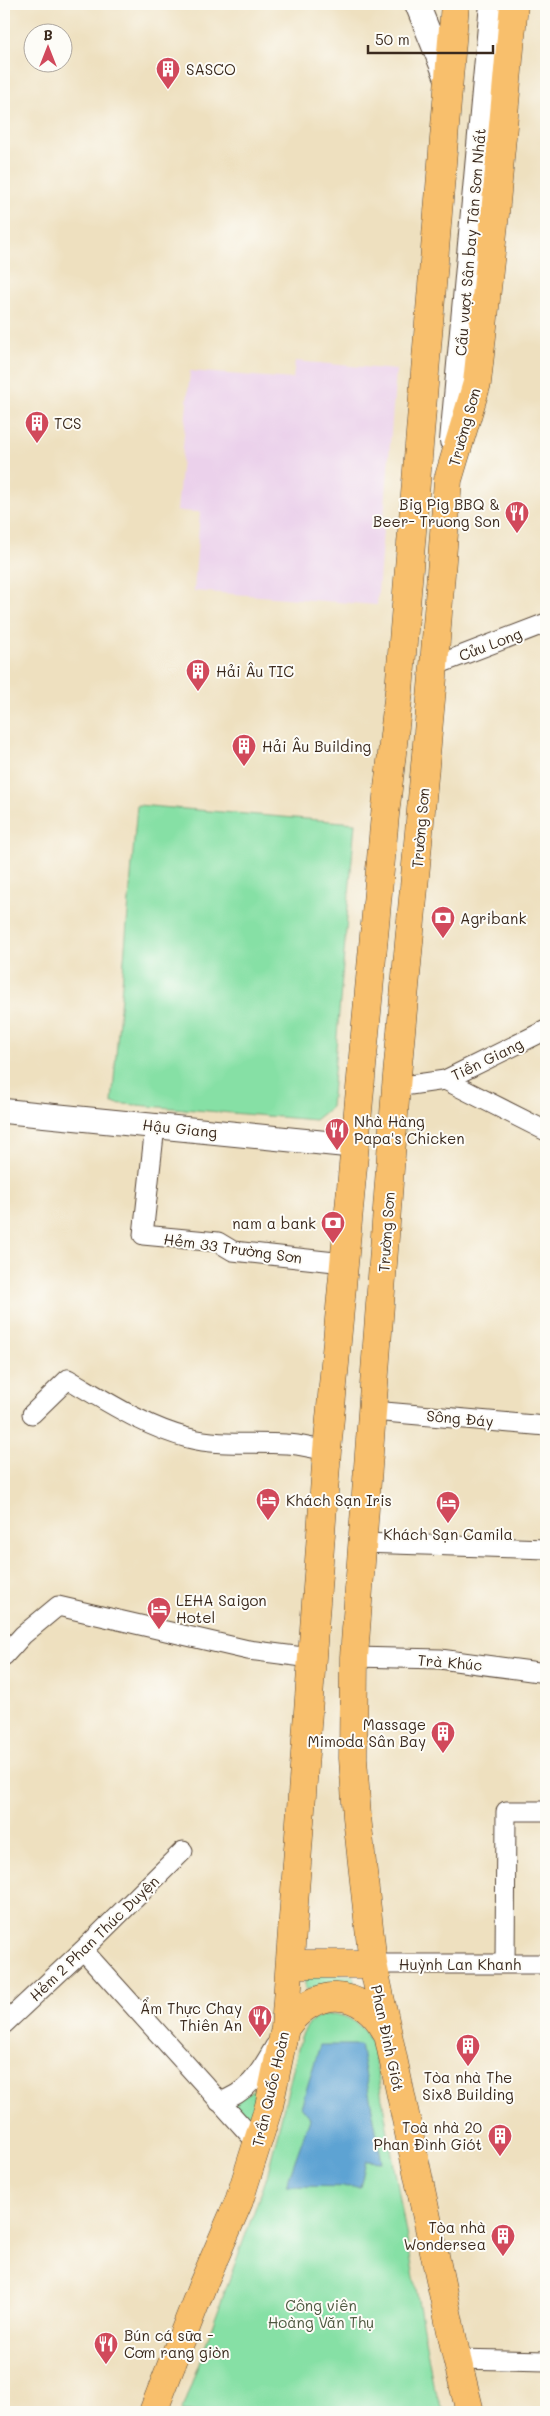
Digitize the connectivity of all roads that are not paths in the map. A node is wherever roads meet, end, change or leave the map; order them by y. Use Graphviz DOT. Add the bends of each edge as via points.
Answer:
graph roads {
  1 [pos="417,4"];
  2 [pos="455,4"];
  3 [pos="492,4"];
  4 [pos="514,4"];
  5 [pos="450,86"];
  6 [pos="448,480"];
  7 [pos="546,622"];
  8 [pos="434,666"];
  9 [pos="546,1030"];
  10 [pos="445,1080"];
  11 [pos="396,1087"];
  12 [pos="4,1110"];
  13 [pos="155,1126"];
  14 [pos="546,1131"];
  15 [pos="356,1146"];
  16 [pos="344,1263"];
  17 [pos="374,1411"];
  18 [pos="32,1414"];
  19 [pos="546,1426"];
  20 [pos="328,1451"];
  21 [pos="362,1544"];
  22 [pos="546,1549"];
  23 [pos="4,1656"];
  24 [pos="354,1657"];
  25 [pos="311,1658"];
  26 [pos="546,1673"];
  27 [pos="546,1811"];
  28 [pos="182,1851"];
  29 [pos="84,1950"];
  30 [pos="290,1964"];
  31 [pos="374,1964"];
  32 [pos="505,1964"];
  33 [pos="546,1964"];
  34 [pos="4,2024"];
  35 [pos="285,2028"];
  36 [pos="386,2032"];
  37 [pos="219,2102"];
  38 [pos="258,2144"];
  39 [pos="457,2360"];
  40 [pos="546,2361"];
  41 [pos="153,2412"];
  42 [pos="470,2412"];
  1 -- 5 [label="street"];
  2 -- 5 [label="main road"];
  3 -- 6 [label="street, Cầu vượt Sân bay Tân Sơn Nhất"];
  4 -- 6 [label="main road, Trường Sơn" via="477,383"];
  5 -- 15 [label="main road" via="400,691 385,815"];
  6 -- 8 [label="main road, Trường Sơn"];
  7 -- 8 [label="street, Cửu Long"];
  8 -- 11 [label="main road, Trường Sơn"];
  9 -- 10 [label="street, Tiền Giang"];
  10 -- 11 [label="street, Tiền Giang"];
  10 -- 14 [label="street"];
  11 -- 17 [label="main road, Trường Sơn"];
  12 -- 13 [label="street, Hậu Giang"];
  13 -- 15 [label="street, Hậu Giang"];
  13 -- 16 [label="street, Hẻm 33 Trường Sơn" via="142,1235 218,1242 233,1251"];
  15 -- 16 [label="main road"];
  16 -- 20 [label="main road"];
  17 -- 19 [label="street, Sông Đáy"];
  17 -- 21 [label="main road, Trường Sơn"];
  18 -- 20 [label="street" via="68,1379 120,1409 189,1439 288,1444"];
  20 -- 25 [label="main road"];
  21 -- 22 [label="street"];
  21 -- 24 [label="main road, Trường Sơn"];
  23 -- 25 [label="street" via="23,1635 58,1606 248,1650"];
  24 -- 26 [label="street, Trà Khúc" via="440,1659"];
  24 -- 31 [label="main road, Phan Đình Giót" via="357,1817"];
  25 -- 30 [label="main road, Trần Quốc Hoàn"];
  27 -- 32 [label="street" via="506,1811"];
  28 -- 29 [label="street, Hẻm 2 Phan Thúc Duyện"];
  29 -- 34 [label="street, Hẻm 2 Phan Thúc Duyện"];
  29 -- 37 [label="street"];
  30 -- 31 [label="main road"];
  30 -- 35 [label="main road, Trần Quốc Hoàn"];
  31 -- 32 [label="street, Huỳnh Lan Khanh"];
  31 -- 36 [label="main road, Phan Đình Giót"];
  32 -- 33 [label="street, Huỳnh Lan Khanh"];
  35 -- 36 [label="main road" via="298,2011 314,2001 337,1997 356,2001 365,2007"];
  35 -- 37 [label="street" via="253,2081 234,2097"];
  35 -- 38 [label="main road, Trần Quốc Hoàn"];
  36 -- 39 [label="main road, Phan Đình Giót"];
  37 -- 38 [label="street"];
  38 -- 41 [label="main road, Trần Quốc Hoàn" via="239,2202"];
  39 -- 40 [label="street"];
  39 -- 42 [label="main road, Phan Đình Giót"];
}
